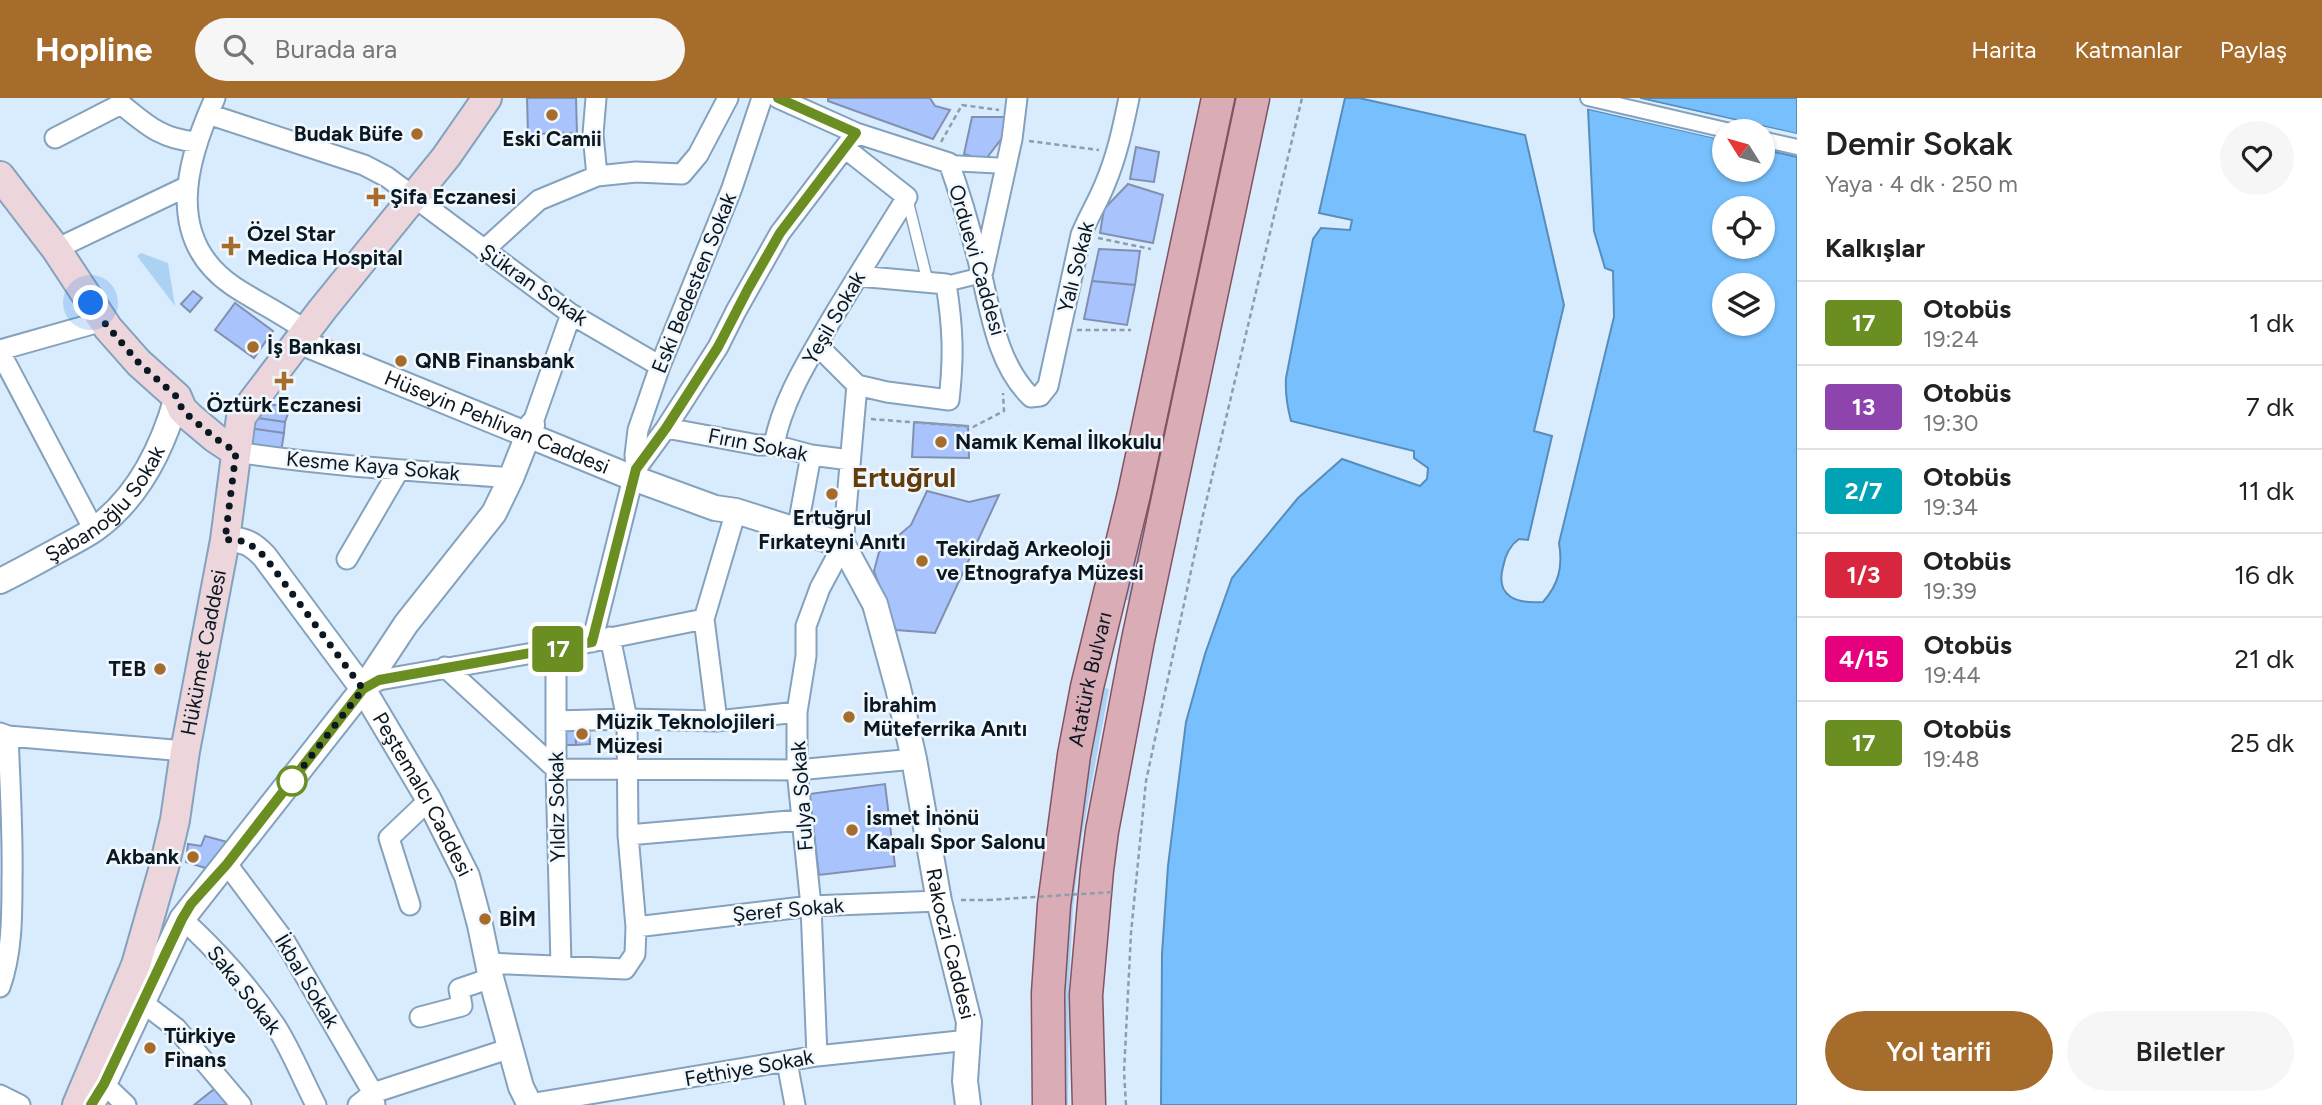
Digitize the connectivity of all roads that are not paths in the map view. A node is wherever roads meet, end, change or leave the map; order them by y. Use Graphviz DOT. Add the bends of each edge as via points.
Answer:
graph roads {
  1 [pos="487,98"];
  2 [pos="596,98"];
  3 [pos="728,98"];
  4 [pos="762,98"];
  5 [pos="778,98"];
  6 [pos="1129,98"];
  7 [pos="1218,98"];
  8 [pos="1254,98"];
  9 [pos="1588,98"];
  10 [pos="119,101"];
  11 [pos="1016,105"];
  12 [pos="212,106"];
  13 [pos="1712,127"];
  14 [pos="55,138"];
  15 [pos="851,141"];
  16 [pos="196,142"];
  17 [pos="1775,142"];
  18 [pos="1797,147"];
  19 [pos="941,160"];
  20 [pos="1007,166"];
  21 [pos="0,176"];
  22 [pos="597,176"];
  23 [pos="186,187"];
  24 [pos="907,197"];
  25 [pos="414,198"];
  26 [pos="56,249"];
  27 [pos="484,250"];
  28 [pos="982,275"];
  29 [pos="858,276"];
  30 [pos="937,284"];
  31 [pos="571,314"];
  32 [pos="103,321"];
  33 [pos="302,336"];
  34 [pos="817,345"];
  35 [pos="0,351"];
  36 [pos="660,366"];
  37 [pos="857,385"];
  38 [pos="1040,396"];
  39 [pos="177,397"];
  40 [pos="241,417"];
  41 [pos="666,428"];
  42 [pos="530,430"];
  43 [pos="774,445"];
  44 [pos="236,452"];
  45 [pos="811,455"];
  46 [pos="850,460"];
  47 [pos="399,470"];
  48 [pos="635,474"];
  49 [pos="511,478"];
  50 [pos="736,512"];
  51 [pos="94,530"];
  52 [pos="797,531"];
  53 [pos="225,540"];
  54 [pos="843,545"];
  55 [pos="346,559"];
  56 [pos="0,581"];
  57 [pos="705,618"];
  58 [pos="601,639"];
  59 [pos="556,649"];
  60 [pos="445,667"];
  61 [pos="363,689"];
  62 [pos="797,712"];
  63 [pos="627,719"];
  64 [pos="556,721"];
  65 [pos="717,721"];
  66 [pos="4,735"];
  67 [pos="185,751"];
  68 [pos="914,759"];
  69 [pos="556,769"];
  70 [pos="629,770"];
  71 [pos="797,770"];
  72 [pos="429,800"];
  73 [pos="801,820"];
  74 [pos="628,835"];
  75 [pos="227,864"];
  76 [pos="158,893"];
  77 [pos="939,901"];
  78 [pos="410,905"];
  79 [pos="811,906"];
  80 [pos="186,911"];
  81 [pos="636,927"];
  82 [pos="561,965"];
  83 [pos="489,970"];
  84 [pos="0,987"];
  85 [pos="142,1002"];
  86 [pos="419,1017"];
  87 [pos="969,1040"];
  88 [pos="511,1048"];
  89 [pos="817,1056"];
  90 [pos="787,1062"];
  91 [pos="0,1095"];
  92 [pos="98,1095"];
  93 [pos="524,1100"];
  94 [pos="369,1101"];
  95 [pos="20,1105"];
  96 [pos="77,1105"];
  97 [pos="127,1105"];
  98 [pos="241,1105"];
  99 [pos="316,1105"];
  100 [pos="795,1105"];
  101 [pos="968,1105"];
  102 [pos="1049,1105"];
  103 [pos="1090,1105"];
  1 -- 25 [label="main road, Hükümet Caddesi"];
  2 -- 22 [label="street"];
  3 -- 22 [label="street" via="698,155 682,174"];
  4 -- 36 [label="street, Eski Bedesten Sokak" via="732,188"];
  5 -- 15 [label="street"];
  6 -- 38 [label="street, Yalı Sokak" via="1117,152 1082,235 1048,386"];
  7 -- 102 [label="main road, Atatürk Bulvarı" via="1072,767 1048,993"];
  8 -- 103 [label="main road, Atatürk Bulvarı" via="1138,640 1102,831 1086,995"];
  9 -- 13 [label="street"];
  10 -- 14 [label="street"];
  10 -- 16 [label="street" via="153,130"];
  11 -- 20 [label="street"];
  12 -- 16 [label="street"];
  12 -- 25 [label="street, Şükran Sokak" via="365,165"];
  15 -- 19 [label="street"];
  15 -- 24 [label="street"];
  15 -- 41 [label="street" via="780,233 718,347"];
  16 -- 23 [label="street"];
  17 -- 18 [label="street"];
  19 -- 20 [label="street"];
  19 -- 28 [label="street, Orduevi Caddesi" via="964,205"];
  20 -- 28 [label="street"];
  21 -- 26 [label="main road"];
  22 -- 27 [label="street" via="539,200"];
  23 -- 26 [label="street"];
  23 -- 33 [label="street" via="196,244 209,264"];
  24 -- 29 [label="street, Yeşil Sokak"];
  24 -- 30 [label="lane"];
  25 -- 27 [label="street, Şükran Sokak"];
  25 -- 33 [label="main road, Hükümet Caddesi"];
  26 -- 32 [label="main road"];
  27 -- 31 [label="street, Şükran Sokak"];
  28 -- 30 [label="street"];
  28 -- 38 [label="street, Orduevi Caddesi" via="989,314 1013,372 1031,397"];
  29 -- 30 [label="street"];
  29 -- 34 [label="street, Yeşil Sokak"];
  30 -- 37 [label="street" via="953,326 949,400"];
  31 -- 36 [label="street, Şükran Sokak"];
  31 -- 42 [label="street"];
  32 -- 35 [label="street"];
  32 -- 39 [label="main road" via="139,363"];
  33 -- 40 [label="main road, Hükümet Caddesi"];
  33 -- 42 [label="street, Hüseyin Pehlivan Caddesi" via="318,338"];
  34 -- 37 [label="street"];
  34 -- 43 [label="street, Yeşil Sokak" via="794,388"];
  35 -- 51 [label="street"];
  36 -- 48 [label="street, Eski Bedesten Sokak" via="638,430"];
  37 -- 46 [label="street"];
  39 -- 40 [label="main road" via="220,416"];
  39 -- 44 [label="main road" via="196,423"];
  39 -- 51 [label="street, Şabanoğlu Sokak" via="158,452 130,494"];
  40 -- 44 [label="main road, Hükümet Caddesi"];
  41 -- 43 [label="street, Fırın Sokak"];
  41 -- 48 [label="street"];
  42 -- 48 [label="street, Hüseyin Pehlivan Caddesi"];
  42 -- 49 [label="street"];
  43 -- 45 [label="street, Fırın Sokak"];
  44 -- 47 [label="street, Kesme Kaya Sokak"];
  44 -- 53 [label="main road, Hükümet Caddesi"];
  45 -- 46 [label="street, Fırın Sokak"];
  45 -- 52 [label="street"];
  46 -- 54 [label="street"];
  47 -- 49 [label="street, Kesme Kaya Sokak"];
  47 -- 55 [label="street"];
  48 -- 50 [label="street, Hüseyin Pehlivan Caddesi" via="715,508"];
  48 -- 58 [label="street, Eski Bedesten Sokak"];
  49 -- 61 [label="street" via="494,513 406,624"];
  50 -- 52 [label="street, Hüseyin Pehlivan Caddesi"];
  50 -- 57 [label="street"];
  51 -- 56 [label="street, Şabanoğlu Sokak"];
  52 -- 54 [label="street, Hüseyin Pehlivan Caddesi"];
  53 -- 61 [label="street, Peştemalcı Caddesi" via="243,540 265,557"];
  53 -- 67 [label="main road, Hükümet Caddesi"];
  54 -- 62 [label="street, Fulya Sokak" via="806,626"];
  54 -- 68 [label="street, Rakoczi Caddesi" via="875,604"];
  57 -- 58 [label="street"];
  57 -- 65 [label="street"];
  58 -- 59 [label="street"];
  58 -- 63 [label="street, Eski Bedesten Sokak"];
  59 -- 60 [label="street"];
  59 -- 64 [label="street, Yıldız Sokak"];
  60 -- 61 [label="street" via="379,680"];
  60 -- 69 [label="street"];
  61 -- 72 [label="street, Peştemalcı Caddesi"];
  61 -- 75 [label="street"];
  62 -- 65 [label="street"];
  62 -- 71 [label="street, Fulya Sokak"];
  63 -- 64 [label="street"];
  63 -- 65 [label="street"];
  63 -- 70 [label="street, Eski Bedesten Sokak"];
  64 -- 69 [label="street, Yıldız Sokak"];
  66 -- 67 [label="street"];
  66 -- 84 [label="street" via="13,835 12,919"];
  67 -- 76 [label="main road, Hükümet Caddesi"];
  68 -- 71 [label="street"];
  68 -- 77 [label="street, Rakoczi Caddesi"];
  69 -- 70 [label="street"];
  69 -- 82 [label="street, Yıldız Sokak"];
  70 -- 71 [label="street"];
  70 -- 74 [label="street, Eski Bedesten Sokak"];
  71 -- 73 [label="street, Fulya Sokak"];
  72 -- 78 [label="street" via="389,838"];
  72 -- 83 [label="street, Peştemalcı Caddesi" via="467,876"];
  73 -- 74 [label="street"];
  73 -- 79 [label="street, Fulya Sokak"];
  74 -- 81 [label="street, Eski Bedesten Sokak"];
  75 -- 80 [label="street"];
  75 -- 94 [label="street, İkbal Sokak" via="286,943"];
  76 -- 80 [label="street"];
  76 -- 96 [label="main road, Hükümet Caddesi" via="136,965"];
  77 -- 79 [label="street, Şeref Sokak"];
  77 -- 87 [label="street, Rakoczi Caddesi" via="965,1001"];
  79 -- 81 [label="street, Şeref Sokak"];
  79 -- 89 [label="street, Fulya Sokak"];
  80 -- 85 [label="street"];
  80 -- 99 [label="street, Saka Sokak" via="276,1028"];
  81 -- 82 [label="street, Eski Bedesten Sokak" via="635,954 625,969"];
  82 -- 83 [label="street, Eski Bedesten Sokak"];
  83 -- 86 [label="street" via="458,989 462,1006"];
  83 -- 88 [label="street, Peştemalcı Caddesi"];
  85 -- 92 [label="street"];
  85 -- 98 [label="street" via="176,1028"];
  87 -- 89 [label="street, Fethiye Sokak"];
  87 -- 101 [label="street, Rakoczi Caddesi"];
  88 -- 93 [label="street, Peştemalcı Caddesi"];
  88 -- 94 [label="street" via="421,1076"];
  89 -- 90 [label="street, Fethiye Sokak"];
  90 -- 93 [label="street, Fethiye Sokak"];
  90 -- 100 [label="street"];
  91 -- 95 [label="street"];
  92 -- 97 [label="street"];
}
